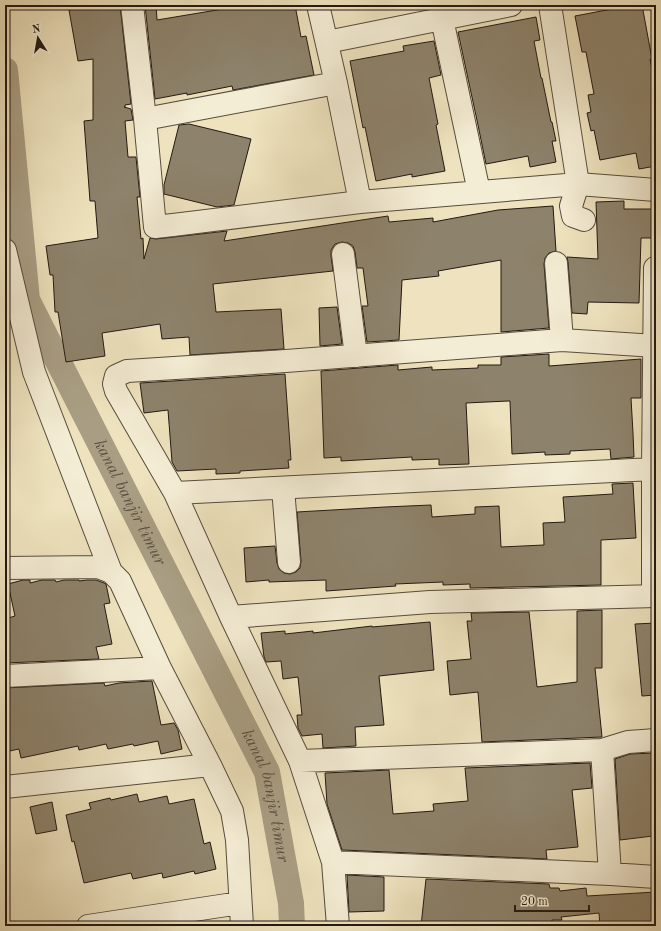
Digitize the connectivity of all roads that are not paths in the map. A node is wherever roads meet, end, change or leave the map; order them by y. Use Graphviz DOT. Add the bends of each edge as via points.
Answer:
graph roads {
  1 [pos="135,5"];
  2 [pos="318,5"];
  3 [pos="511,5"];
  4 [pos="550,5"];
  5 [pos="442,19"];
  6 [pos="327,42"];
  7 [pos="336,83"];
  8 [pos="145,119"];
  9 [pos="578,184"];
  10 [pos="656,190"];
  11 [pos="479,192"];
  12 [pos="360,202"];
  13 [pos="584,220"];
  14 [pos="5,250"];
  15 [pos="343,254"];
  16 [pos="556,262"];
  17 [pos="655,268"];
  18 [pos="562,340"];
  19 [pos="655,346"];
  20 [pos="356,356"];
  21 [pos="652,469"];
  22 [pos="283,488"];
  23 [pos="175,493"];
  24 [pos="289,562"];
  25 [pos="5,568"];
  26 [pos="111,572"];
  27 [pos="655,596"];
  28 [pos="231,617"];
  29 [pos="160,668"];
  30 [pos="5,676"];
  31 [pos="656,740"];
  32 [pos="602,750"];
  33 [pos="300,761"];
  34 [pos="210,765"];
  35 [pos="5,787"];
  36 [pos="333,862"];
  37 [pos="610,874"];
  38 [pos="656,877"];
  39 [pos="240,903"];
  40 [pos="88,926"];
  41 [pos="242,926"];
  42 [pos="338,926"];
  1 -- 8 [label="street"];
  2 -- 6 [label="street"];
  3 -- 5 [label="street"];
  4 -- 9 [label="street"];
  5 -- 6 [label="street"];
  5 -- 11 [label="street"];
  6 -- 7 [label="street"];
  7 -- 8 [label="street"];
  7 -- 12 [label="street"];
  8 -- 12 [label="street" via="155,227"];
  9 -- 10 [label="street"];
  9 -- 11 [label="street"];
  9 -- 13 [label="street" via="571,206 573,216"];
  11 -- 12 [label="street"];
  14 -- 26 [label="street" via="34,372"];
  15 -- 20 [label="street"];
  16 -- 18 [label="street"];
  17 -- 19 [label="street"];
  18 -- 19 [label="street"];
  18 -- 20 [label="street"];
  19 -- 21 [label="street"];
  20 -- 23 [label="street" via="127,371 116,376 116,391"];
  21 -- 22 [label="street"];
  21 -- 27 [label="street"];
  22 -- 23 [label="street"];
  22 -- 24 [label="street"];
  23 -- 28 [label="street"];
  25 -- 26 [label="street" via="98,567"];
  26 -- 29 [label="street" via="120,581"];
  27 -- 28 [label="street" via="430,602"];
  28 -- 33 [label="street"];
  29 -- 30 [label="street"];
  29 -- 34 [label="street"];
  31 -- 32 [label="street" via="628,742"];
  32 -- 33 [label="street"];
  32 -- 37 [label="street"];
  33 -- 36 [label="street"];
  34 -- 35 [label="street"];
  34 -- 39 [label="street" via="232,811 236,829"];
  36 -- 37 [label="street"];
  36 -- 42 [label="street"];
  37 -- 38 [label="street"];
  39 -- 40 [label="street"];
  39 -- 41 [label="street"];
}
